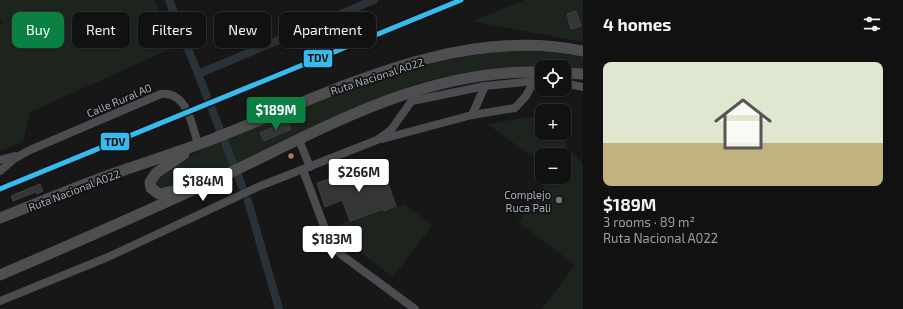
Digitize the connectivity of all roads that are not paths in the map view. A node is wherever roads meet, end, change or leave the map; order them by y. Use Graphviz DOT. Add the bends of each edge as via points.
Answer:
graph roads {
  1 [pos="583,51"];
  2 [pos="535,72"];
  3 [pos="571,73"];
  4 [pos="583,74"];
  5 [pos="535,81"];
  6 [pos="571,84"];
  7 [pos="535,85"];
  8 [pos="485,86"];
  9 [pos="583,87"];
  10 [pos="421,89"];
  11 [pos="412,101"];
  12 [pos="472,115"];
  13 [pos="299,140"];
  14 [pos="377,140"];
  15 [pos="202,143"];
  16 [pos="22,154"];
  17 [pos="0,160"];
  18 [pos="307,168"];
  19 [pos="0,171"];
  20 [pos="210,182"];
  21 [pos="0,218"];
  22 [pos="0,275"];
  23 [pos="0,301"];
  24 [pos="415,309"];
  1 -- 15 [label="highway, Ruta Nacional A022" via="545,45 510,45 434,58 347,83"];
  2 -- 10 [label="highway" via="491,74"];
  3 -- 4 [label="highway"];
  5 -- 8 [label="street"];
  6 -- 9 [label="street"];
  7 -- 12 [label="street" via="515,108"];
  8 -- 11 [label="street"];
  8 -- 12 [label="street"];
  10 -- 11 [label="street"];
  10 -- 13 [label="highway" via="364,109"];
  11 -- 14 [label="street" via="391,130"];
  12 -- 14 [label="street"];
  13 -- 18 [label="street"];
  13 -- 20 [label="highway"];
  14 -- 18 [label="street"];
  15 -- 16 [label="street, Calle Rural A0" via="182,102 175,96 166,94"];
  15 -- 20 [label="highway" via="153,175 149,185 153,191 163,194"];
  15 -- 21 [label="highway, Ruta Nacional A022"];
  16 -- 17 [label="street, Calle Rural A0"];
  16 -- 19 [label="street, Calle Rural A0"];
  18 -- 23 [label="street" via="251,190 104,259"];
  18 -- 24 [label="street" via="331,245"];
  20 -- 22 [label="highway"];
}
